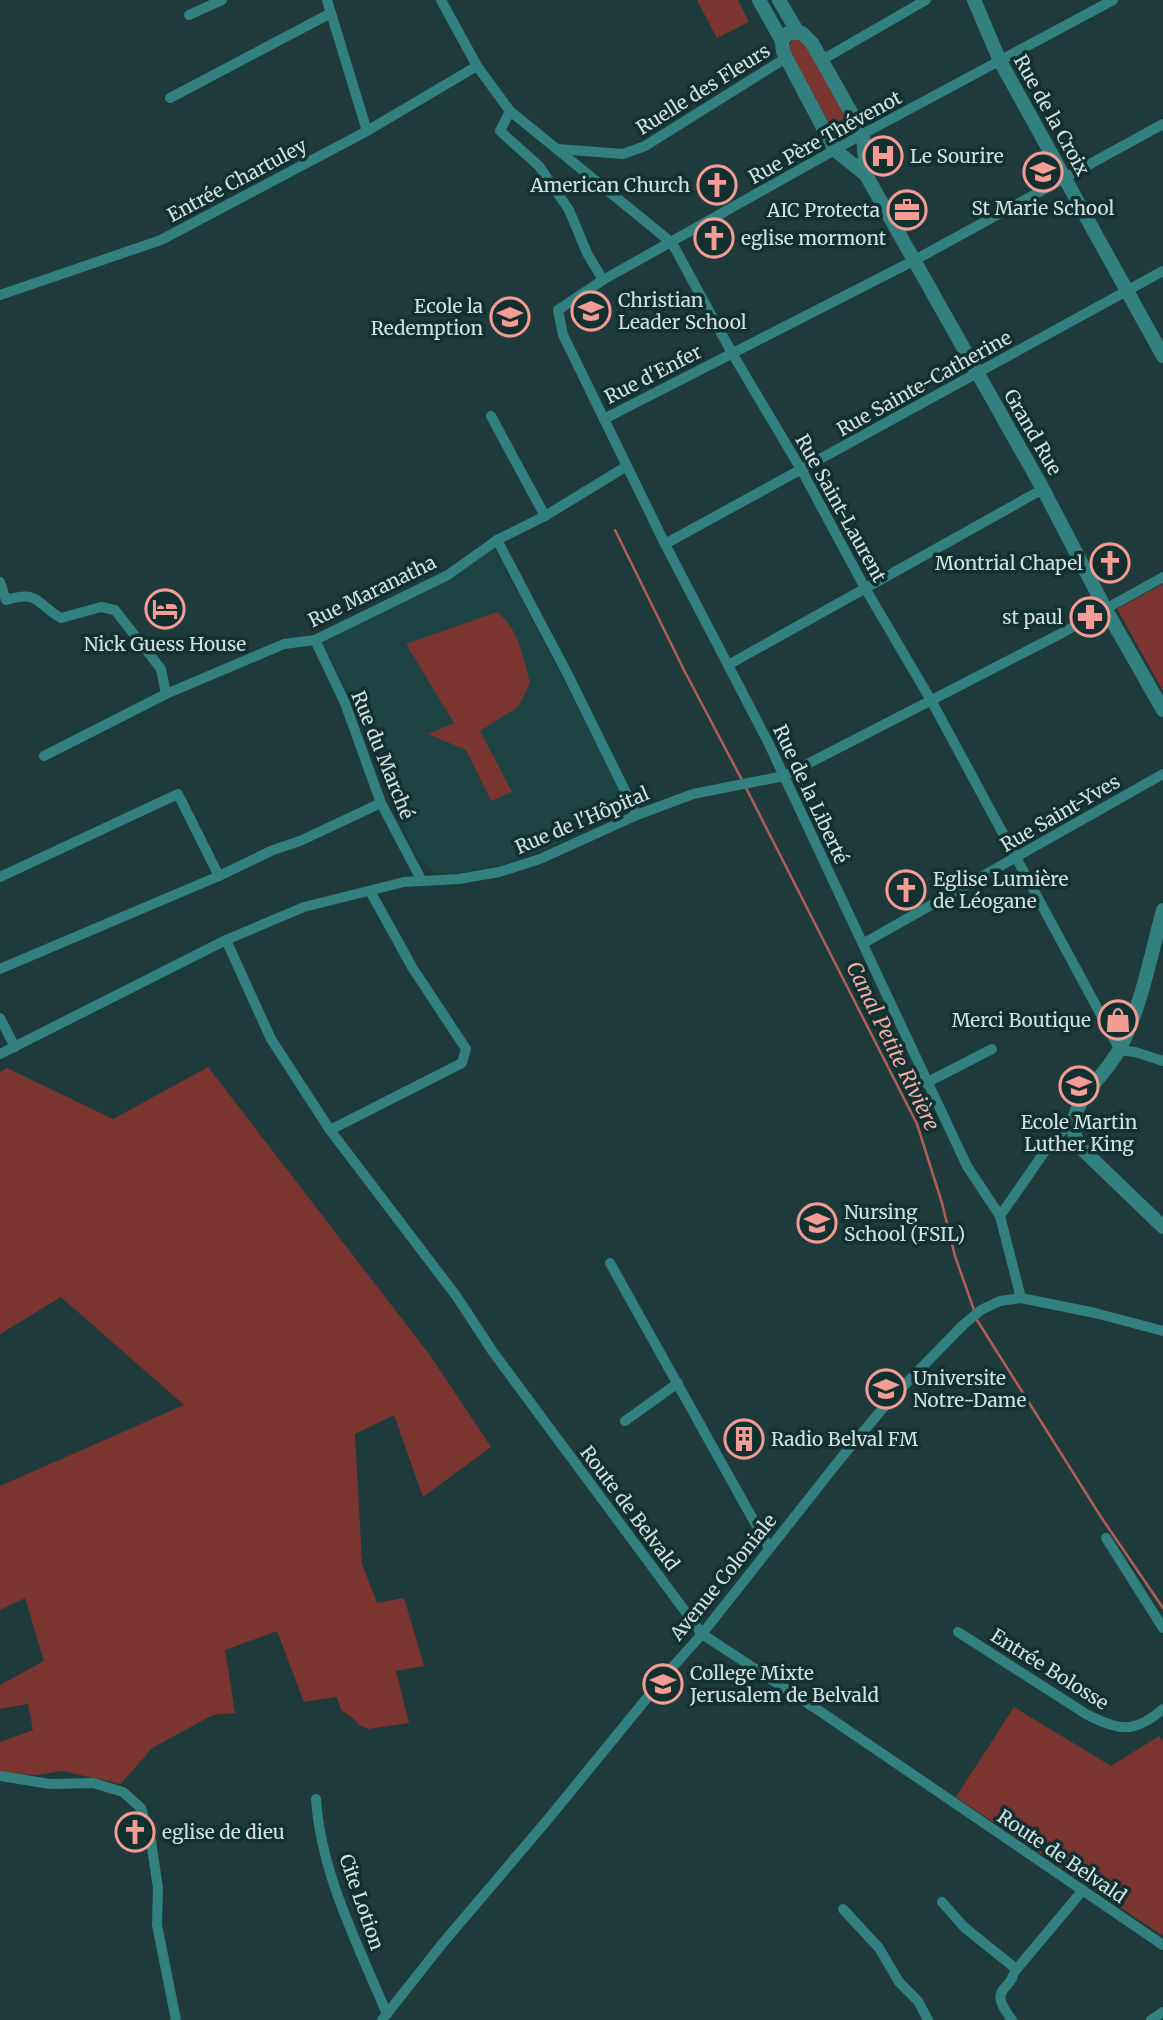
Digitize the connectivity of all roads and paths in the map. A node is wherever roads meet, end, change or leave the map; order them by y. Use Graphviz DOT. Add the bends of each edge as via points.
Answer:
graph roads {
  1 [pos="222,0"];
  2 [pos="327,0"];
  3 [pos="441,0"];
  4 [pos="760,0"];
  5 [pos="779,0"];
  6 [pos="926,0"];
  7 [pos="974,0"];
  8 [pos="1113,0"];
  9 [pos="331,13"];
  10 [pos="189,15"];
  11 [pos="797,31"];
  12 [pos="782,41"];
  13 [pos="786,58"];
  14 [pos="822,60"];
  15 [pos="1000,61"];
  16 [pos="477,66"];
  17 [pos="170,98"];
  18 [pos="510,111"];
  19 [pos="1163,124"];
  20 [pos="367,131"];
  21 [pos="863,134"];
  22 [pos="555,148"];
  23 [pos="835,150"];
  24 [pos="866,175"];
  25 [pos="1066,178"];
  26 [pos="672,243"];
  27 [pos="915,260"];
  28 [pos="1163,271"];
  29 [pos="603,280"];
  30 [pos="1127,291"];
  31 [pos="0,295"];
  32 [pos="558,310"];
  33 [pos="732,353"];
  34 [pos="1163,356"];
  35 [pos="977,373"];
  36 [pos="491,416"];
  37 [pos="604,419"];
  38 [pos="627,466"];
  39 [pos="802,471"];
  40 [pos="1043,489"];
  41 [pos="545,516"];
  42 [pos="497,540"];
  43 [pos="665,544"];
  44 [pos="1163,578"];
  45 [pos="865,588"];
  46 [pos="1,590"];
  47 [pos="1106,610"];
  48 [pos="315,640"];
  49 [pos="728,665"];
  50 [pos="166,694"];
  51 [pos="932,702"];
  52 [pos="1163,710"];
  53 [pos="44,756"];
  54 [pos="1163,774"];
  55 [pos="784,776"];
  56 [pos="381,803"];
  57 [pos="637,815"];
  58 [pos="1017,859"];
  59 [pos="219,876"];
  60 [pos="0,877"];
  61 [pos="422,881"];
  62 [pos="370,891"];
  63 [pos="1163,910"];
  64 [pos="226,940"];
  65 [pos="864,943"];
  66 [pos="0,969"];
  67 [pos="0,1018"];
  68 [pos="15,1047"];
  69 [pos="992,1049"];
  70 [pos="1120,1050"];
  71 [pos="0,1054"];
  72 [pos="1163,1061"];
  73 [pos="926,1083"];
  74 [pos="1073,1121"];
  75 [pos="330,1130"];
  76 [pos="1000,1216"];
  77 [pos="1163,1227"];
  78 [pos="610,1262"];
  79 [pos="1021,1298"];
  80 [pos="1163,1331"];
  81 [pos="678,1383"];
  82 [pos="625,1421"];
  83 [pos="1106,1538"];
  84 [pos="769,1548"];
  85 [pos="1163,1628"];
  86 [pos="958,1632"];
  87 [pos="702,1634"];
  88 [pos="1163,1709"];
  89 [pos="0,1776"];
  90 [pos="316,1799"];
  91 [pos="1083,1890"];
  92 [pos="942,1902"];
  93 [pos="843,1909"];
  94 [pos="1163,1945"];
  95 [pos="1015,1971"];
  96 [pos="1163,2012"];
  97 [pos="384,2017"];
  98 [pos="176,2020"];
  99 [pos="928,2020"];
  100 [pos="1012,2020"];
  101 [pos="1152,2020"];
  1 -- 10 [label="street"];
  2 -- 9 [label="street"];
  3 -- 16 [label="street, Rue Saint-Laurent"];
  4 -- 12 [label="street, Grand Rue"];
  5 -- 11 [label="street, Grand Rue"];
  6 -- 14 [label="street"];
  7 -- 15 [label="street, Rue de la Croix"];
  8 -- 15 [label="street, Rue Père Thévenot"];
  9 -- 17 [label="street"];
  9 -- 20 [label="street"];
  11 -- 12 [label="street"];
  11 -- 14 [label="street, Grand Rue" via="808,38"];
  12 -- 13 [label="street, Grand Rue"];
  13 -- 22 [label="street, Ruelle des Fleurs" via="645,146 624,154"];
  13 -- 23 [label="street, Grand Rue"];
  14 -- 21 [label="street, Grand Rue"];
  15 -- 21 [label="street, Rue Père Thévenot"];
  15 -- 25 [label="street, Rue de la Croix"];
  16 -- 18 [label="street, Rue Saint-Laurent"];
  16 -- 20 [label="street, Entrée Chartuley"];
  18 -- 22 [label="street, Rue Saint-Laurent"];
  18 -- 29 [label="street" via="500,131 539,166 569,210"];
  19 -- 25 [label="street, Rue d'Enfer"];
  20 -- 31 [label="street, Entrée Chartuley" via="161,240"];
  21 -- 23 [label="street, Rue Père Thévenot"];
  21 -- 24 [label="street, Grand Rue"];
  22 -- 26 [label="street, Rue Saint-Laurent"];
  23 -- 24 [label="street, Grand Rue"];
  23 -- 26 [label="street, Rue Père Thévenot"];
  24 -- 27 [label="street, Grand Rue"];
  25 -- 27 [label="street, Rue d'Enfer"];
  25 -- 30 [label="street, Rue de la Croix"];
  26 -- 29 [label="street, Rue Père Thévenot"];
  26 -- 33 [label="street, Rue Saint-Laurent"];
  27 -- 33 [label="street, Rue d'Enfer"];
  27 -- 35 [label="street, Grand Rue"];
  28 -- 30 [label="street, Rue Sainte-Catherine"];
  29 -- 32 [label="street, Rue Père Thévenot"];
  30 -- 34 [label="street, Rue de la Croix"];
  30 -- 35 [label="street, Rue Sainte-Catherine"];
  32 -- 37 [label="street, Rue de la Liberté" via="562,335"];
  33 -- 37 [label="street, Rue d'Enfer"];
  33 -- 39 [label="street, Rue Saint-Laurent"];
  35 -- 39 [label="street, Rue Sainte-Catherine"];
  35 -- 40 [label="street, Grand Rue"];
  36 -- 41 [label="street"];
  37 -- 38 [label="street, Rue de la Liberté"];
  38 -- 41 [label="street, Rue Maranatha"];
  38 -- 43 [label="street, Rue de la Liberté"];
  39 -- 43 [label="street, Rue Sainte-Catherine"];
  39 -- 45 [label="street, Rue Saint-Laurent"];
  40 -- 45 [label="street"];
  40 -- 47 [label="street, Grand Rue"];
  41 -- 42 [label="street, Rue Maranatha"];
  42 -- 48 [label="street, Rue Maranatha" via="448,575"];
  42 -- 57 [label="street"];
  43 -- 49 [label="street, Rue de la Liberté"];
  44 -- 47 [label="street, Rue de l'Hôpital"];
  45 -- 49 [label="street"];
  45 -- 51 [label="street, Rue Saint-Laurent"];
  46 -- 50 [label="street" via="6,600 31,596 61,618 101,607 115,610 161,669"];
  47 -- 51 [label="street, Rue de l'Hôpital"];
  47 -- 52 [label="street, Grand Rue"];
  48 -- 50 [label="street, Rue Maranatha" via="284,644"];
  48 -- 56 [label="street, Rue du Marché" via="345,703"];
  49 -- 55 [label="street, Rue de la Liberté"];
  50 -- 53 [label="street, Rue Maranatha"];
  51 -- 55 [label="street, Rue de l'Hôpital"];
  51 -- 58 [label="street, Rue Saint-Laurent"];
  54 -- 58 [label="street, Rue Saint-Yves"];
  55 -- 57 [label="street, Rue de l'Hôpital" via="693,794"];
  55 -- 65 [label="street, Rue de la Liberté"];
  56 -- 59 [label="street"];
  56 -- 61 [label="street, Rue du Marché"];
  57 -- 61 [label="street, Rue de l'Hôpital" via="499,872"];
  58 -- 65 [label="street, Rue Saint-Yves"];
  58 -- 70 [label="street, Rue Saint-Laurent"];
  59 -- 60 [label="street" via="178,793"];
  59 -- 66 [label="street"];
  61 -- 62 [label="street, Rue de l'Hôpital"];
  62 -- 64 [label="street, Rue de l'Hôpital" via="304,907"];
  62 -- 75 [label="street" via="412,967 466,1049 462,1063"];
  63 -- 70 [label="street"];
  64 -- 68 [label="street, Rue de l'Hôpital"];
  64 -- 75 [label="street, Route de Belvald" via="271,1039"];
  65 -- 73 [label="street, Rue de la Liberté"];
  67 -- 68 [label="street"];
  68 -- 71 [label="street, Rue de l'Hôpital"];
  69 -- 73 [label="street"];
  70 -- 72 [label="street"];
  70 -- 74 [label="street"];
  73 -- 76 [label="street, Rue de la Liberté" via="967,1166"];
  74 -- 76 [label="street" via="1052,1141"];
  74 -- 77 [label="street" via="1083,1150"];
  75 -- 87 [label="street, Route de Belvald"];
  76 -- 79 [label="street, Rue de la Liberté"];
  78 -- 81 [label="street"];
  79 -- 80 [label="street, Avenue Coloniale"];
  79 -- 84 [label="street, Avenue Coloniale" via="1000,1301 963,1325 890,1401"];
  81 -- 82 [label="street"];
  81 -- 84 [label="street"];
  83 -- 85 [label="street"];
  84 -- 87 [label="street, Avenue Coloniale"];
  86 -- 88 [label="street, Entrée Bolosse" via="1105,1724 1142,1725"];
  87 -- 91 [label="street, Route de Belvald"];
  87 -- 97 [label="street, Avenue Coloniale"];
  89 -- 98 [label="street" via="50,1784 93,1783 123,1792 141,1808 153,1853 158,1925"];
  90 -- 97 [label="street, Cite Lotion" via="335,1889"];
  91 -- 94 [label="street, Route de Belvald"];
  91 -- 95 [label="street"];
  92 -- 95 [label="street"];
  93 -- 99 [label="street" via="879,1948"];
  95 -- 100 [label="street" via="1000,1997"];
  96 -- 101 [label="street"];
}
